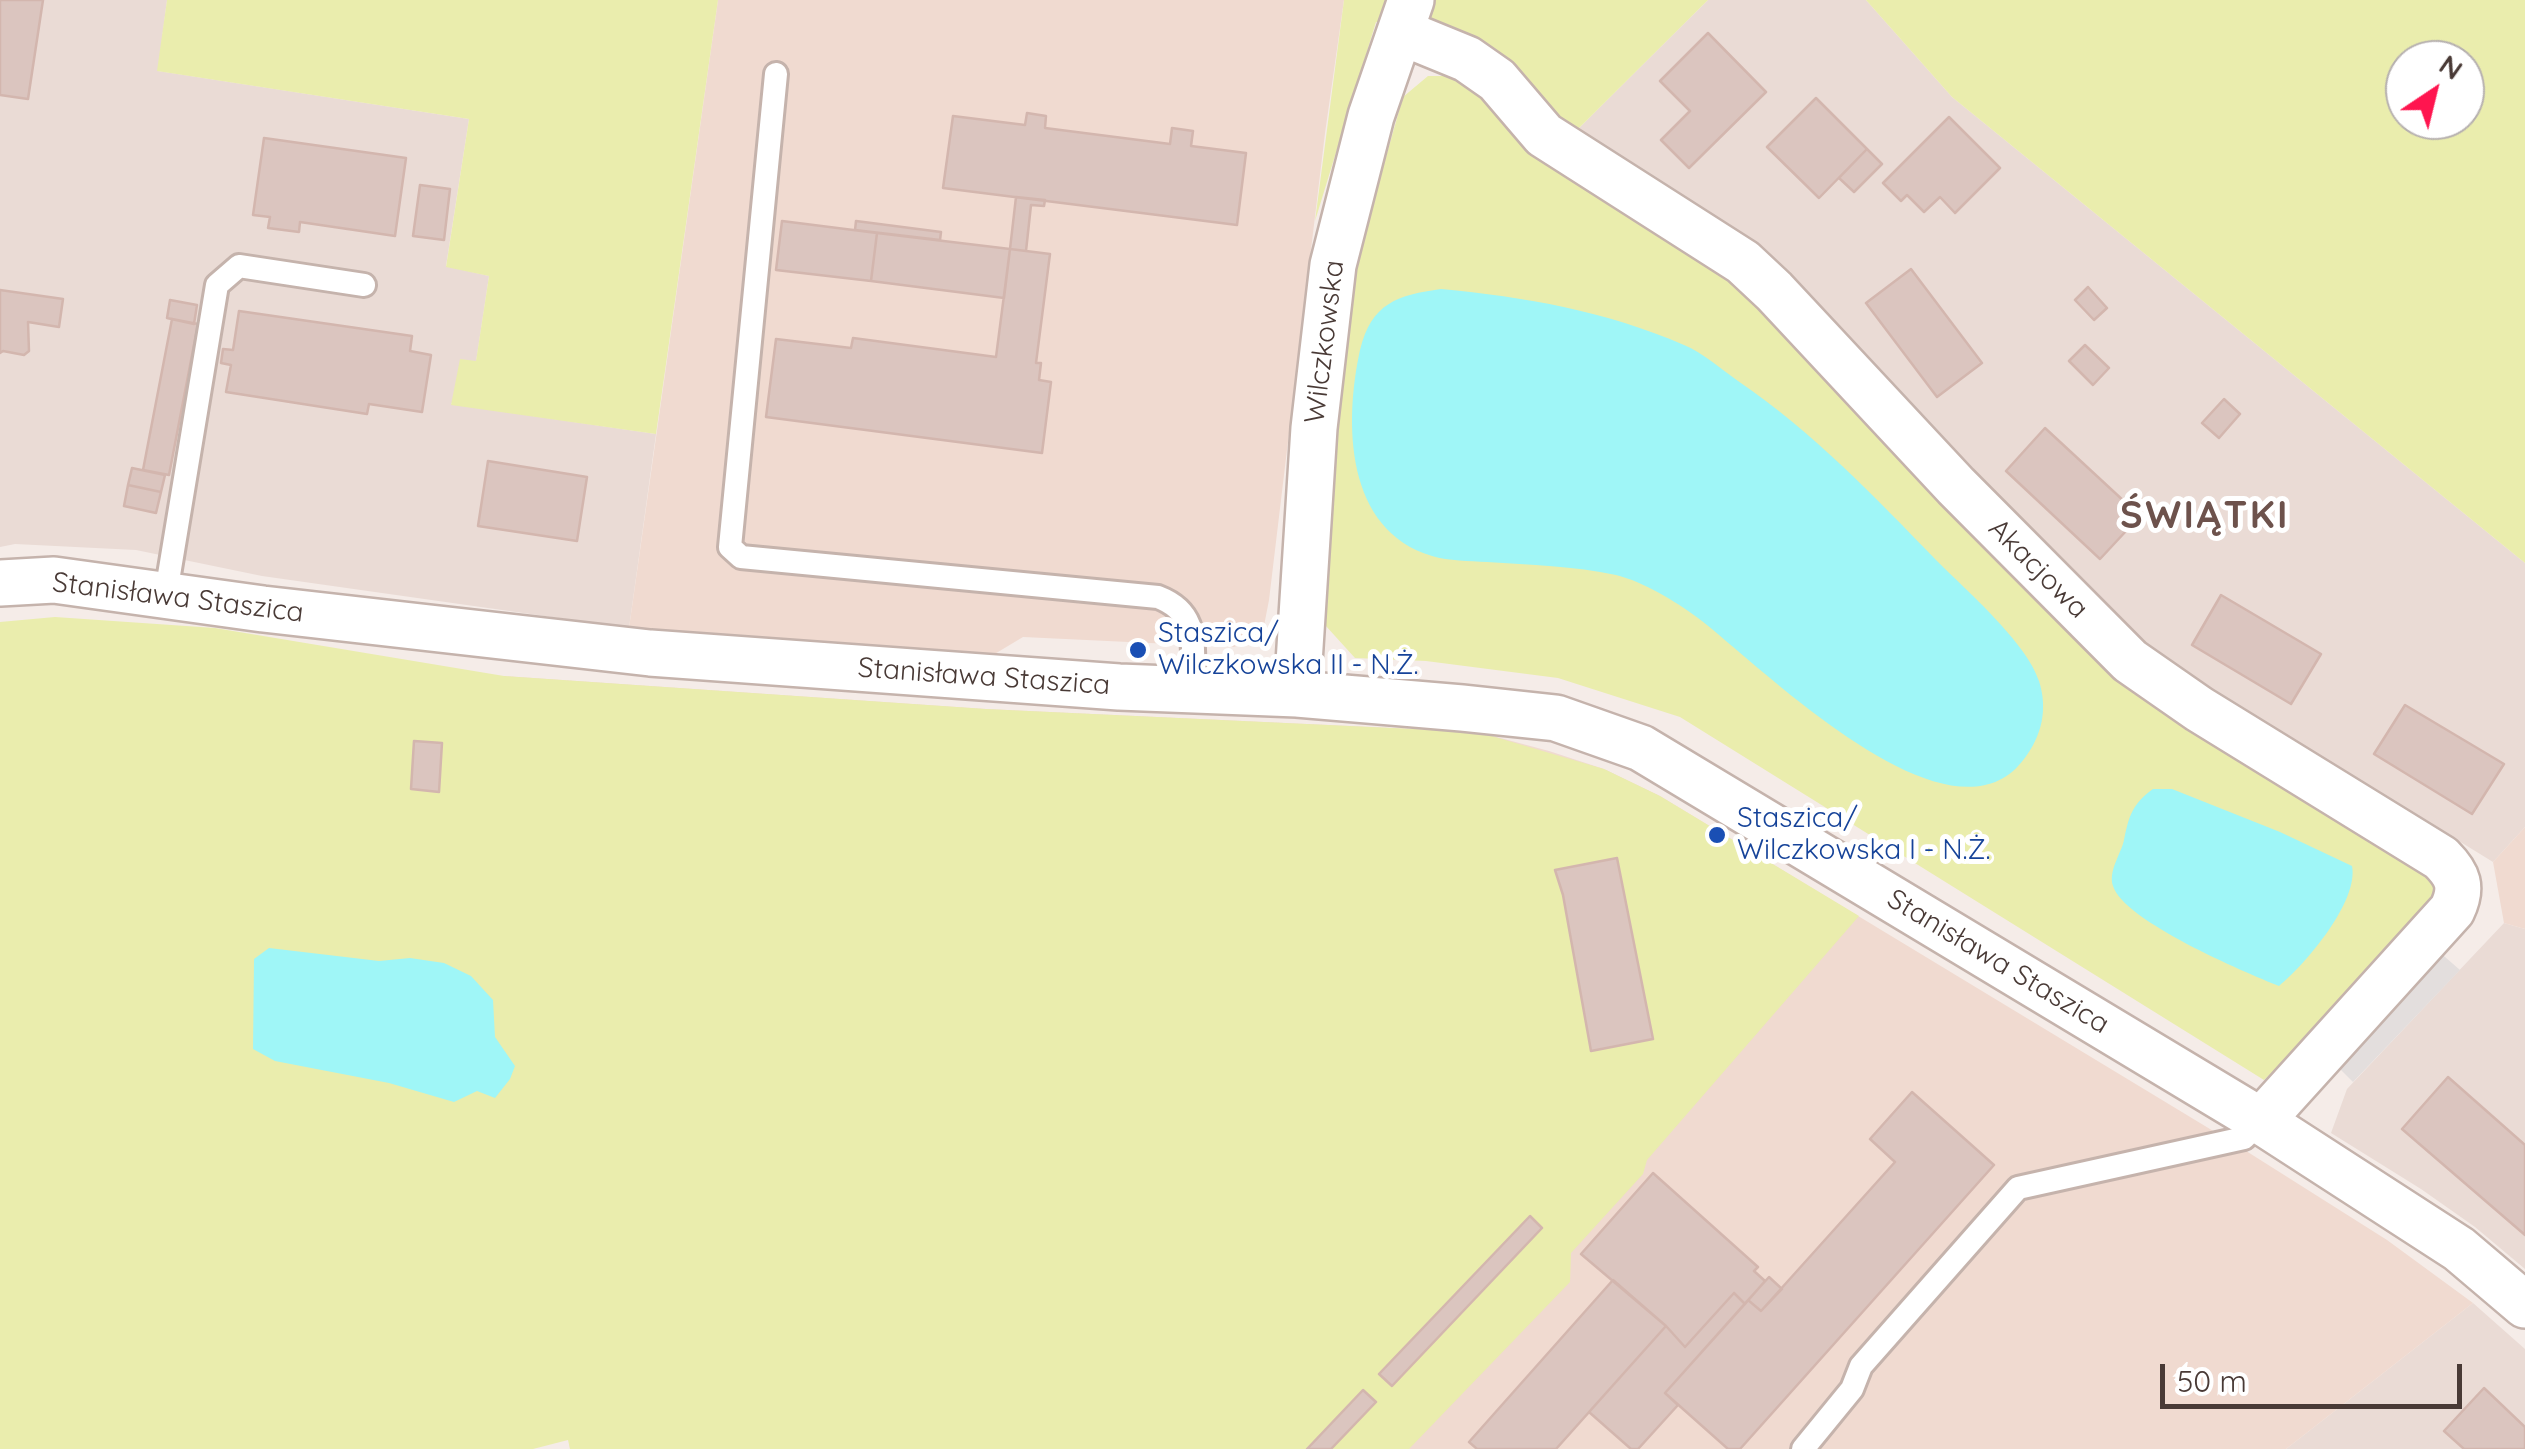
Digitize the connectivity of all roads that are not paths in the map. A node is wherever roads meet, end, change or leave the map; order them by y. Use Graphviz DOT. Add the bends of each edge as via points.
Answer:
graph roads {
  1 [pos="1406,16"];
  2 [pos="776,74"];
  3 [pos="364,285"];
  4 [pos="0,583"];
  5 [pos="166,594"];
  6 [pos="1194,690"];
  7 [pos="1296,694"];
  8 [pos="2261,1121"];
  9 [pos="2525,1305"];
  10 [pos="1803,1449"];
  1 -- 7 [label="street, Wilczkowska" via="1370,116 1333,265"];
  1 -- 8 [label="street, Akacjowa" via="1497,80 1544,134 1743,262 2130,661 2453,870 2459,883 2452,910"];
  2 -- 6 [label="lane" via="730,547 742,557 1158,596 1190,618"];
  3 -- 5 [label="lane" via="239,266 217,284"];
  4 -- 5 [label="street, Stanisława Staszica" via="54,580"];
  5 -- 6 [label="street, Stanisława Staszica" via="650,654"];
  6 -- 7 [label="street, Stanisława Staszica"];
  7 -- 8 [label="street, Stanisława Staszica" via="1556,718 1641,748"];
  8 -- 9 [label="street, Stanisława Staszica" via="2459,1249"];
  8 -- 10 [label="lane" via="2244,1138 2018,1188 1861,1366 1852,1389"];
}
